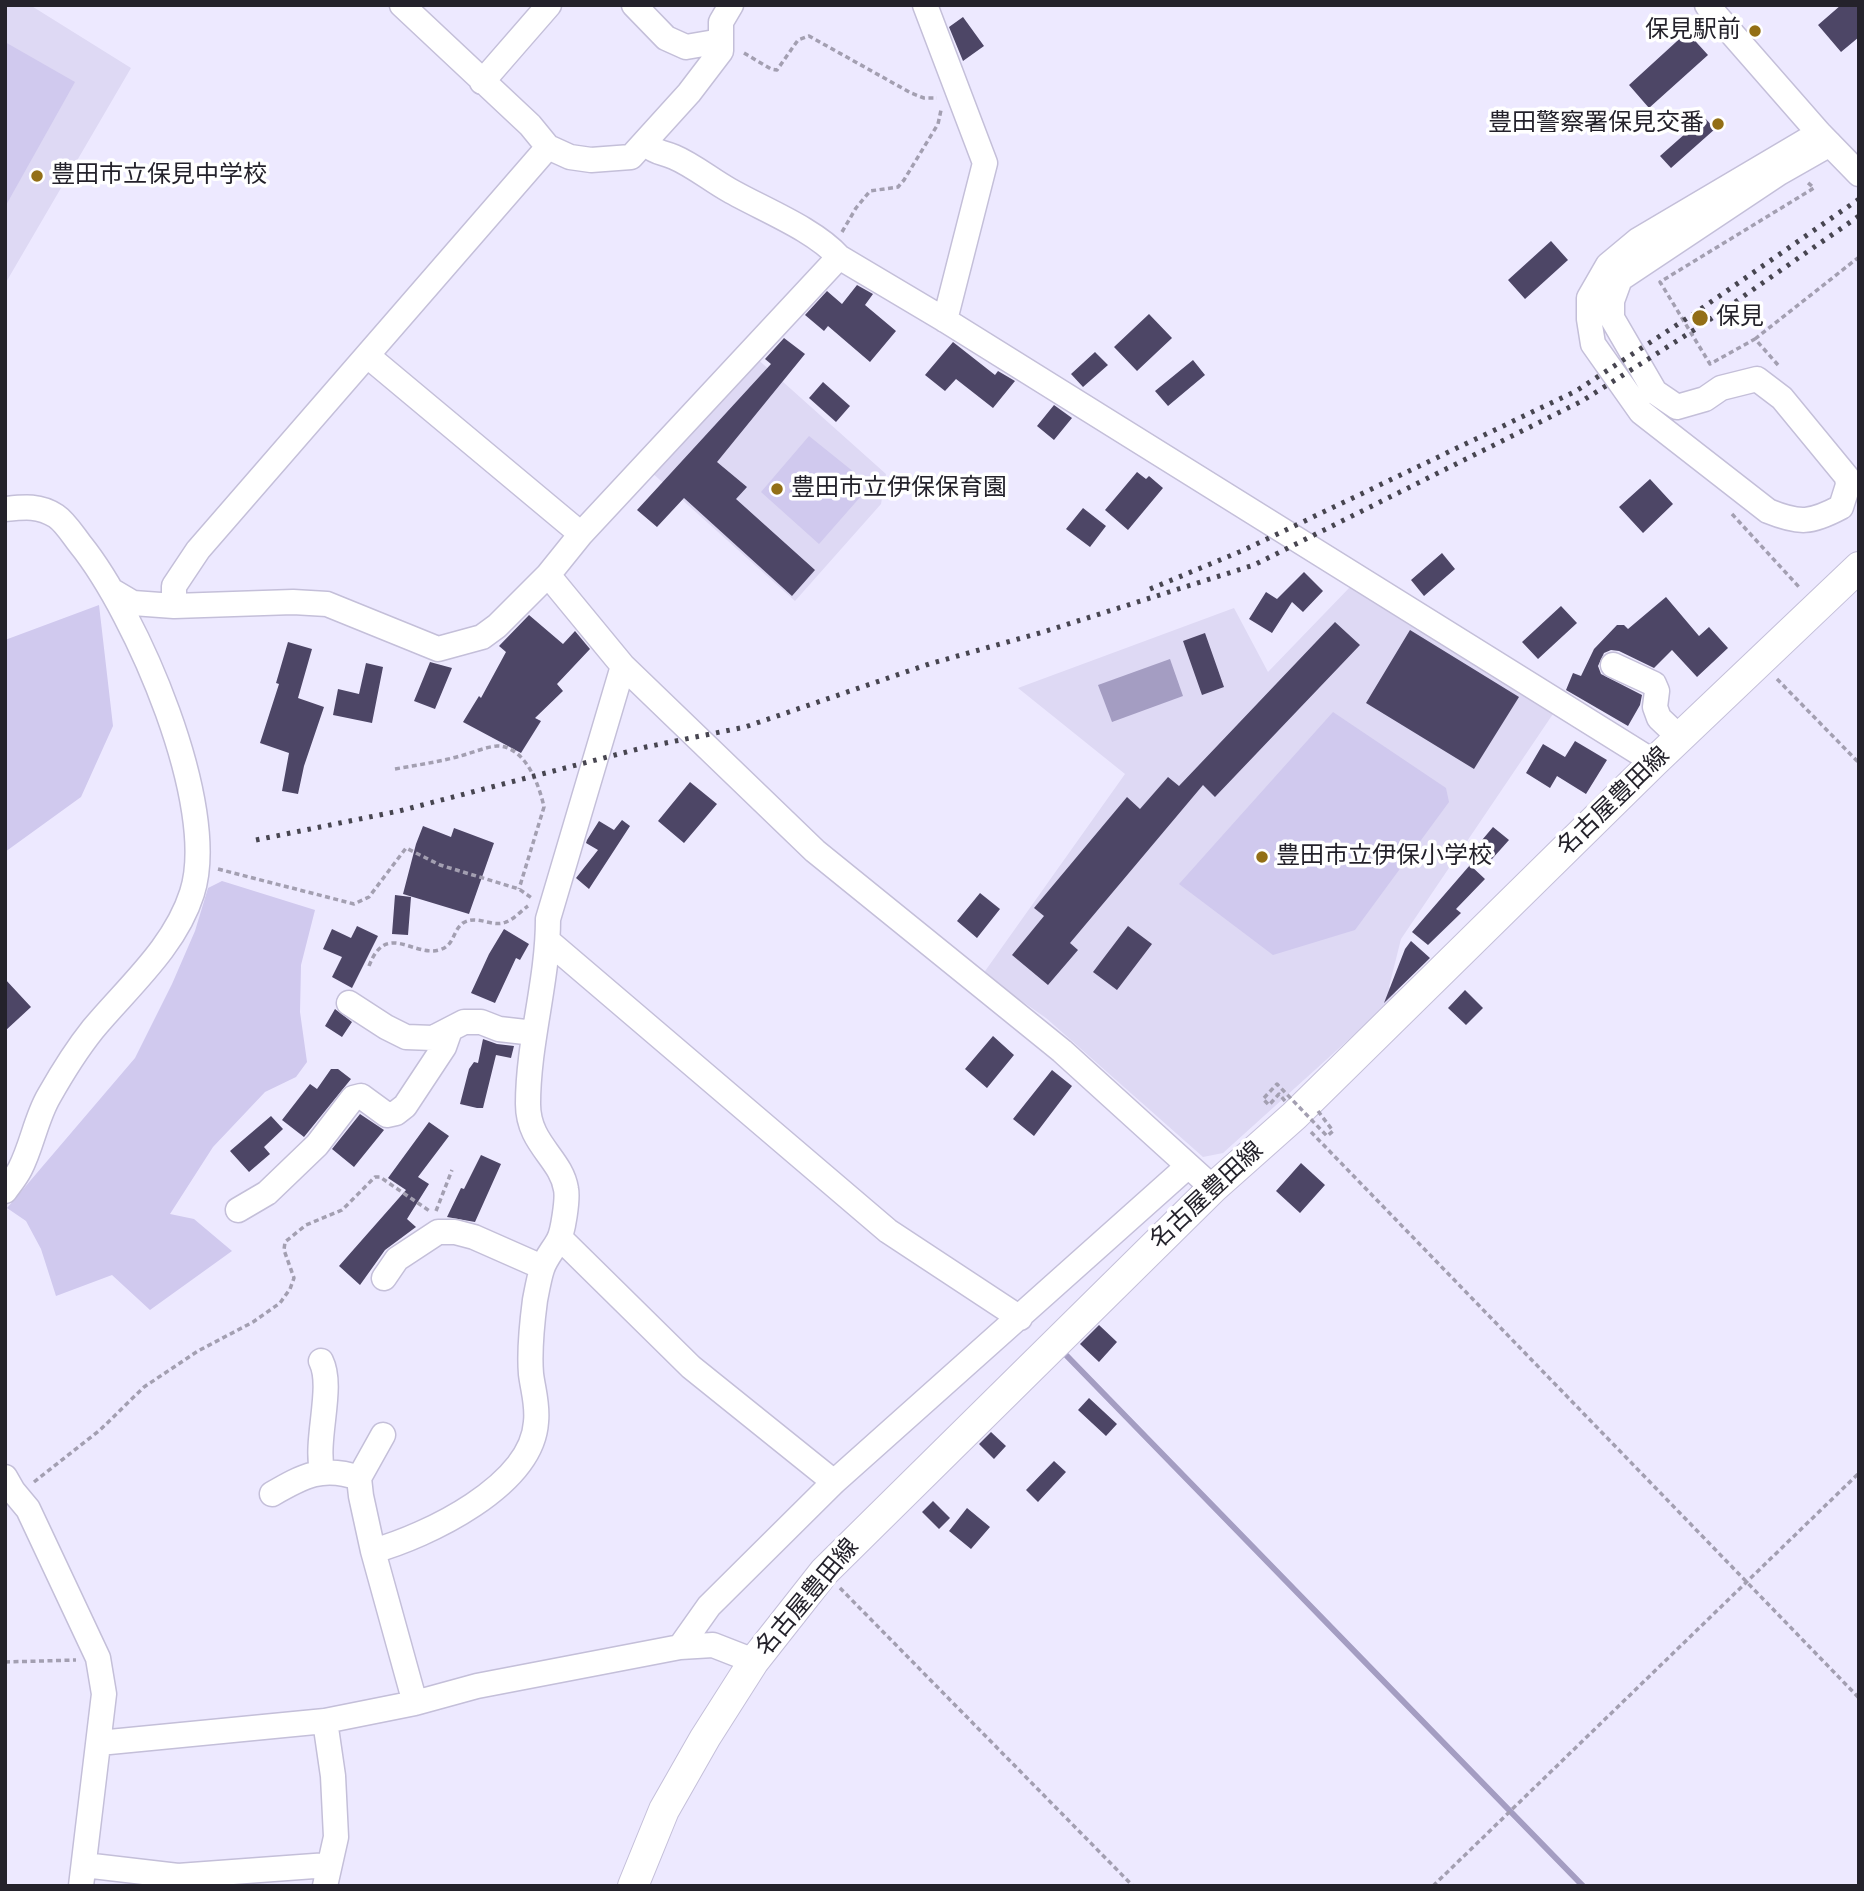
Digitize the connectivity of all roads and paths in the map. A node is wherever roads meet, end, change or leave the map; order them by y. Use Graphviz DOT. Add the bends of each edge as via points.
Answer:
graph roads {
  1 [pos="402,5"];
  2 [pos="549,5"];
  3 [pos="634,5"];
  4 [pos="731,5"];
  5 [pos="925,5"];
  6 [pos="1707,5"];
  7 [pos="721,42"];
  8 [pos="482,82"];
  9 [pos="946,90"];
  10 [pos="1824,138"];
  11 [pos="645,144"];
  12 [pos="548,148"];
  13 [pos="1859,174"];
  14 [pos="1806,180"];
  15 [pos="836,253"];
  16 [pos="1859,257"];
  17 [pos="945,320"];
  18 [pos="1755,339"];
  19 [pos="369,357"];
  20 [pos="1781,368"];
  21 [pos="1851,486"];
  22 [pos="5,509"];
  23 [pos="581,534"];
  24 [pos="1859,567"];
  25 [pos="548,575"];
  26 [pos="111,590"];
  27 [pos="174,606"];
  28 [pos="1760,662"];
  29 [pos="1613,665"];
  30 [pos="623,666"];
  31 [pos="1679,738"];
  32 [pos="1654,762"];
  33 [pos="1859,763"];
  34 [pos="396,769"];
  35 [pos="199,865"];
  36 [pos="519,888"];
  37 [pos="548,940"];
  38 [pos="369,966"];
  39 [pos="349,1003"];
  40 [pos="450,1030"];
  41 [pos="534,1033"];
  42 [pos="1299,1109"];
  43 [pos="1187,1167"];
  44 [pos="452,1170"];
  45 [pos="1213,1188"];
  46 [pos="5,1191"];
  47 [pos="238,1210"];
  48 [pos="560,1238"];
  49 [pos="542,1267"];
  50 [pos="384,1278"];
  51 [pos="1020,1318"];
  52 [pos="321,1362"];
  53 [pos="383,1435"];
  54 [pos="322,1471"];
  55 [pos="1859,1474"];
  56 [pos="359,1478"];
  57 [pos="834,1482"];
  58 [pos="9,1484"];
  59 [pos="272,1494"];
  60 [pos="373,1551"];
  61 [pos="824,1572"];
  62 [pos="1747,1582"];
  63 [pos="680,1647"];
  64 [pos="97,1658"];
  65 [pos="754,1661"];
  66 [pos="5,1662"];
  67 [pos="1859,1698"];
  68 [pos="415,1703"];
  69 [pos="326,1721"];
  70 [pos="99,1743"];
  71 [pos="83,1875"];
  72 [pos="327,1875"];
  73 [pos="633,1886"];
  74 [pos="1133,1886"];
  75 [pos="1433,1886"];
  1 -- 8 [label="street"];
  2 -- 8 [label="street"];
  3 -- 7 [label="street" via="666,38 686,47"];
  4 -- 7 [label="street" via="721,22"];
  5 -- 9 [label="street"];
  6 -- 10 [label="street"];
  7 -- 9 [label="path" via="777,70 798,40 808,36 911,93 924,98"];
  7 -- 11 [label="street" via="720,51 689,93"];
  8 -- 12 [label="street" via="530,125"];
  9 -- 15 [label="path" via="938,124 904,180 898,187 870,191 856,208"];
  9 -- 17 [label="street" via="985,163"];
  10 -- 13 [label="street"];
  10 -- 21 [label="street" via="1620,279 1612,318 1656,393 1677,407 1757,379 1782,398"];
  10 -- 21 [label="street" via="1638,240 1608,265 1589,298 1589,319 1593,344 1641,412 1768,510 1792,520 1819,519"];
  11 -- 12 [label="street" via="631,157 591,160"];
  11 -- 15 [label="street"];
  12 -- 19 [label="street"];
  14 -- 18 [label="path" via="1814,188 1660,282 1710,364"];
  15 -- 17 [label="street"];
  15 -- 23 [label="street"];
  16 -- 18 [label="path"];
  17 -- 32 [label="street"];
  18 -- 20 [label="path"];
  19 -- 23 [label="street"];
  19 -- 27 [label="street" via="198,550 174,586"];
  22 -- 26 [label="street" via="35,506 58,516"];
  23 -- 25 [label="street"];
  24 -- 28 [label="main road, 名古屋豊田線"];
  25 -- 27 [label="street" via="482,637 438,649 327,604"];
  25 -- 30 [label="street"];
  26 -- 27 [label="street" via="134,603"];
  26 -- 35 [label="street" via="166,707 189,786"];
  28 -- 31 [label="main road, 名古屋豊田線"];
  28 -- 33 [label="path"];
  29 -- 31 [label="street" via="1654,684 1659,718"];
  30 -- 37 [label="street" via="548,919"];
  30 -- 43 [label="street" via="815,851 1062,1051"];
  31 -- 32 [label="main road, 名古屋豊田線"];
  32 -- 42 [label="main road, 名古屋豊田線"];
  34 -- 36 [label="path" via="493,746 504,747 524,761 544,807"];
  35 -- 36 [label="path" via="354,904 369,897 406,848 440,865"];
  35 -- 46 [label="street" via="191,895 170,937 92,1031 47,1098 20,1170"];
  36 -- 38 [label="path" via="536,901 506,922 467,921 442,950 385,945"];
  37 -- 41 [label="street"];
  37 -- 51 [label="street" via="888,1231"];
  39 -- 40 [label="street" via="406,1037 433,1038"];
  40 -- 41 [label="street" via="464,1022 481,1022"];
  40 -- 47 [label="street" via="405,1106 387,1115 361,1096 353,1098 267,1193"];
  41 -- 48 [label="street" via="527,1106 535,1139 559,1169 566,1190"];
  42 -- 42 [label="path, bridge" via="1334,1131 1327,1136 1277,1084 1263,1099 1269,1105 1279,1094"];
  42 -- 45 [label="main road, 名古屋豊田線"];
  42 -- 62 [label="path"];
  43 -- 45 [label="street"];
  43 -- 51 [label="street"];
  44 -- 58 [label="path" via="434,1216 375,1177 342,1210 306,1224 285,1242 294,1278 281,1303 144,1387 33,1482"];
  45 -- 61 [label="main road, 名古屋豊田線"];
  48 -- 49 [label="street"];
  48 -- 57 [label="street" via="691,1367"];
  49 -- 50 [label="street" via="474,1237 438,1232 397,1259"];
  49 -- 60 [label="street" via="532,1334 537,1423 526,1453 478,1502"];
  51 -- 57 [label="street"];
  52 -- 54 [label="street" via="326,1379 319,1446"];
  53 -- 56 [label="street"];
  54 -- 56 [label="street"];
  54 -- 59 [label="street"];
  55 -- 62 [label="path"];
  56 -- 60 [label="street"];
  57 -- 63 [label="street" via="709,1606"];
  58 -- 64 [label="street" via="28,1509"];
  60 -- 68 [label="street"];
  61 -- 65 [label="main road, 名古屋豊田線"];
  61 -- 74 [label="path"];
  62 -- 67 [label="path"];
  62 -- 75 [label="path"];
  63 -- 65 [label="street" via="713,1645"];
  63 -- 68 [label="street" via="477,1686"];
  64 -- 66 [label="path"];
  64 -- 70 [label="street" via="104,1694"];
  65 -- 73 [label="main road, 名古屋豊田線" via="664,1810"];
  68 -- 69 [label="street"];
  69 -- 70 [label="street"];
  69 -- 72 [label="street" via="336,1837"];
  70 -- 71 [label="street"];
  71 -- 72 [label="street"];
}
